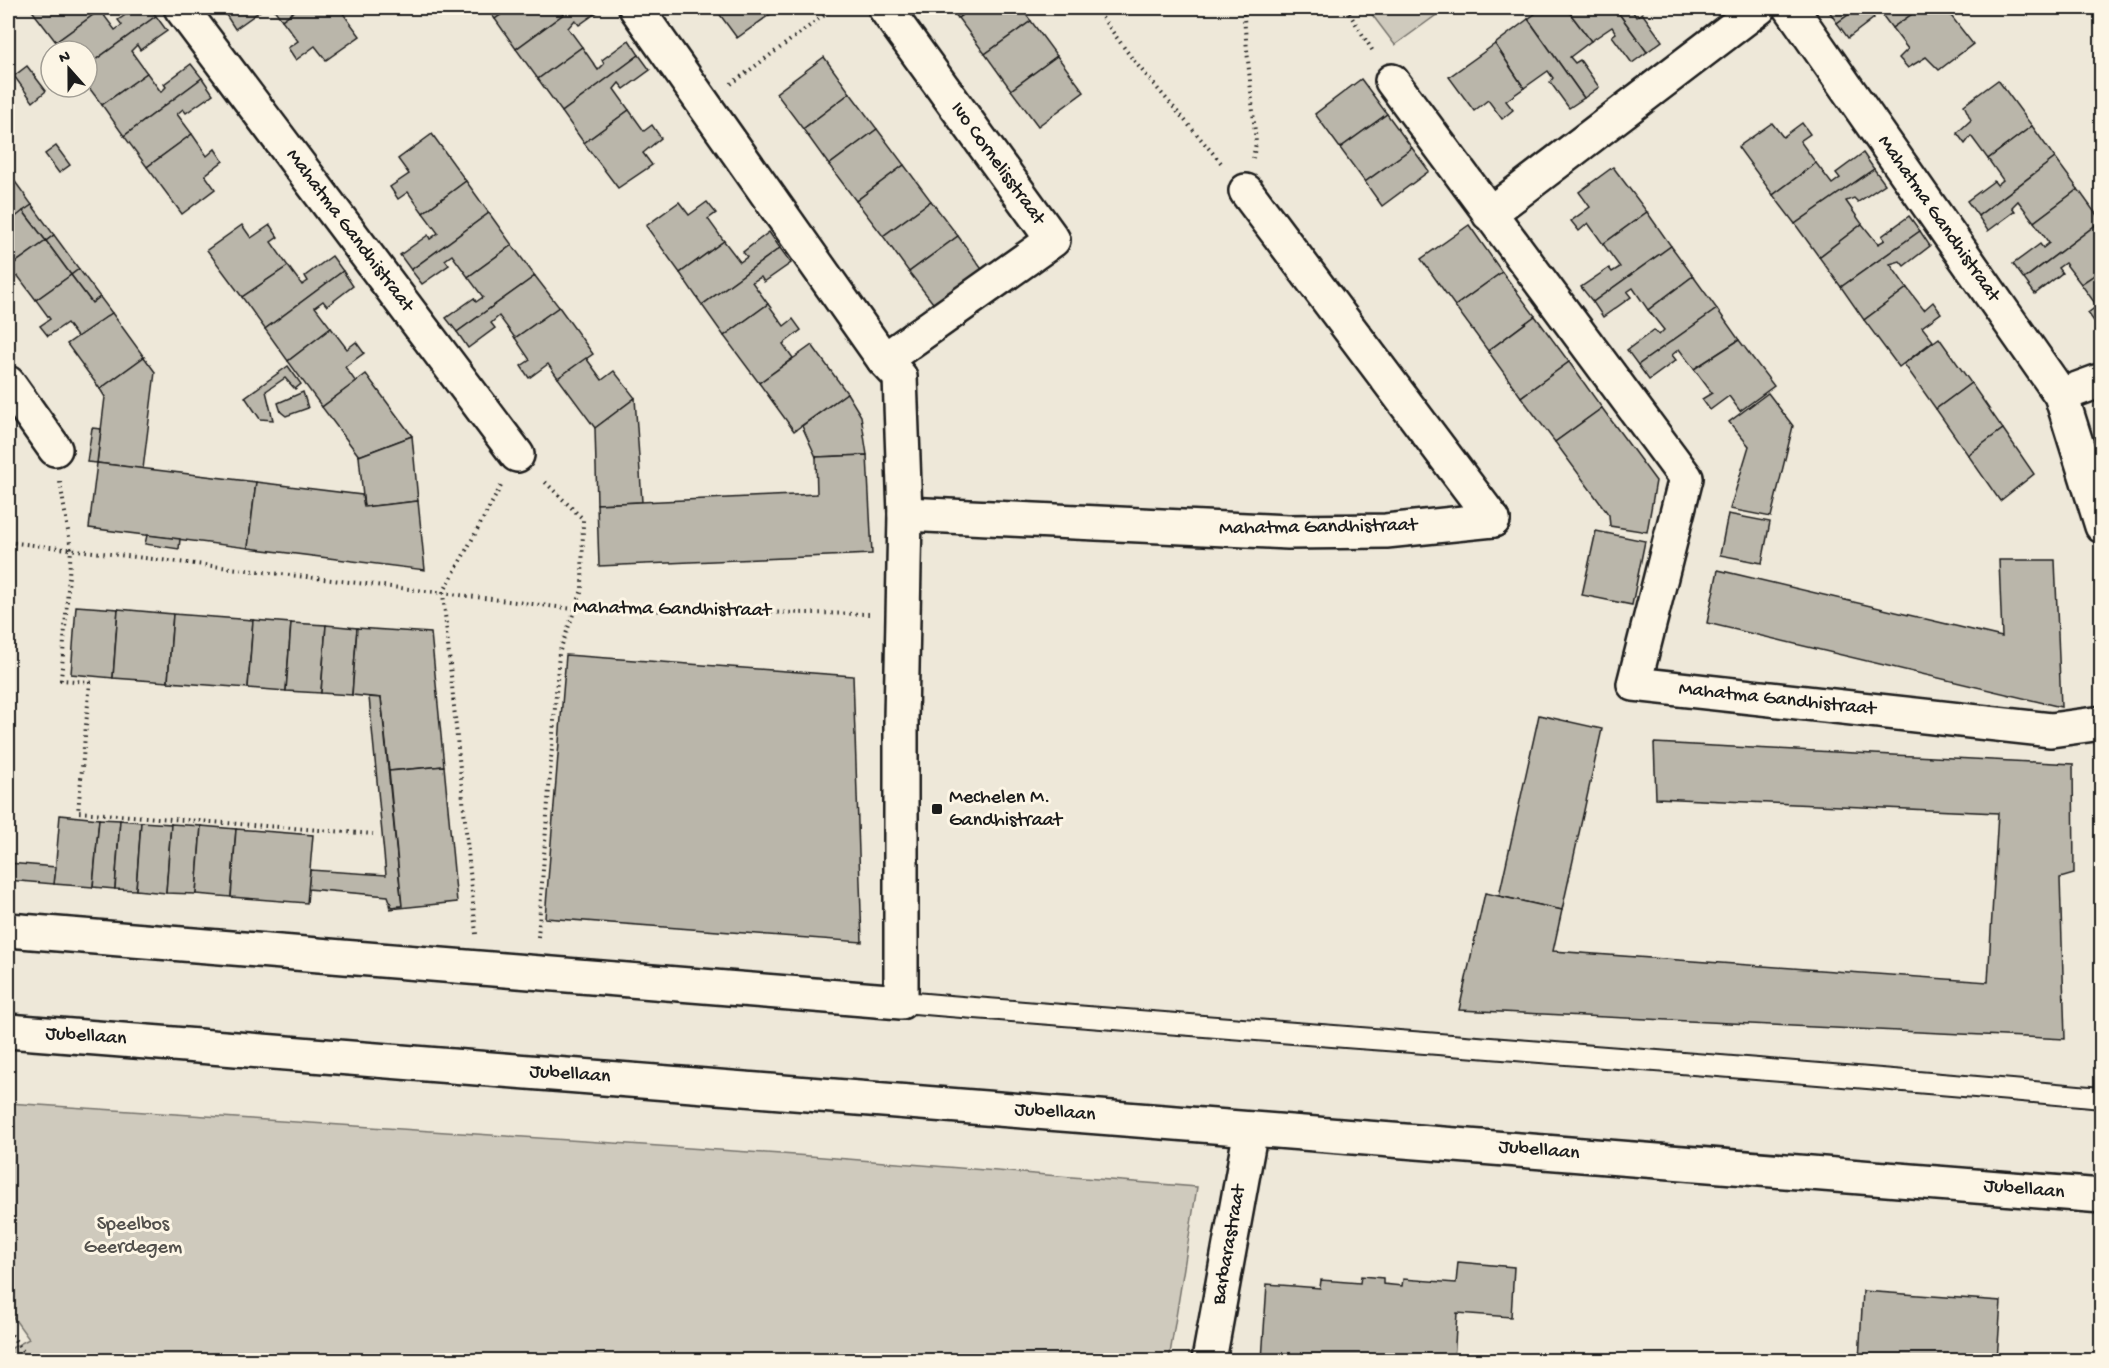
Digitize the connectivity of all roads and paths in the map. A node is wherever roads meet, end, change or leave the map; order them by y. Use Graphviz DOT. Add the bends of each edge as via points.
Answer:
graph roads {
  1 [pos="181,8"];
  2 [pos="636,8"];
  3 [pos="834,8"];
  4 [pos="885,8"];
  5 [pos="1095,8"];
  6 [pos="1243,8"];
  7 [pos="1346,8"];
  8 [pos="1759,8"];
  9 [pos="1791,8"];
  10 [pos="1392,81"];
  11 [pos="705,104"];
  12 [pos="1246,191"];
  13 [pos="1489,214"];
  14 [pos="885,360"];
  15 [pos="2102,380"];
  16 [pos="8,383"];
  17 [pos="2061,395"];
  18 [pos="55,449"];
  19 [pos="517,455"];
  20 [pos="905,514"];
  21 [pos="2102,526"];
  22 [pos="8,542"];
  23 [pos="71,549"];
  24 [pos="443,593"];
  25 [pos="573,609"];
  26 [pos="902,614"];
  27 [pos="2102,723"];
  28 [pos="373,834"];
  29 [pos="8,930"];
  30 [pos="482,970"];
  31 [pos="535,972"];
  32 [pos="901,1002"];
  33 [pos="8,1031"];
  34 [pos="2102,1098"];
  35 [pos="1251,1129"];
  36 [pos="2102,1196"];
  37 [pos="8,1330"];
  38 [pos="23,1352"];
  39 [pos="15,1360"];
  40 [pos="29,1360"];
  41 [pos="1209,1360"];
  1 -- 19 [label="street, Mahatma Gandhistraat"];
  2 -- 11 [label="street"];
  3 -- 11 [label="path"];
  4 -- 14 [label="street, Ivo Cornelisstraat" via="1053,240"];
  5 -- 12 [label="path" via="1134,61"];
  6 -- 12 [label="path" via="1256,142"];
  7 -- 10 [label="path"];
  8 -- 13 [label="street"];
  9 -- 17 [label="street, Mahatma Gandhistraat"];
  10 -- 13 [label="street, Mahatma Gandhistraat"];
  11 -- 14 [label="street"];
  12 -- 20 [label="street, Mahatma Gandhistraat" via="1493,520 1386,531 1288,532"];
  13 -- 27 [label="street, Mahatma Gandhistraat" via="1686,478 1634,684 2051,730"];
  14 -- 20 [label="street" via="900,377"];
  15 -- 17 [label="street"];
  16 -- 18 [label="street"];
  17 -- 21 [label="street, Mahatma Gandhistraat"];
  18 -- 23 [label="path"];
  19 -- 24 [label="path"];
  19 -- 25 [label="path" via="583,519 582,590"];
  20 -- 26 [label="street"];
  22 -- 23 [label="path, Mahatma Gandhistraat"];
  23 -- 24 [label="path, Mahatma Gandhistraat"];
  23 -- 28 [label="path" via="61,680 90,681 78,812"];
  24 -- 25 [label="path, Mahatma Gandhistraat"];
  24 -- 30 [label="path"];
  25 -- 26 [label="path, Mahatma Gandhistraat"];
  25 -- 31 [label="path" via="559,653"];
  26 -- 32 [label="street"];
  29 -- 30 [label="street"];
  30 -- 31 [label="street"];
  31 -- 32 [label="street"];
  32 -- 34 [label="lane"];
  33 -- 35 [label="street, Jubellaan"];
  35 -- 36 [label="street, Jubellaan"];
  35 -- 41 [label="street, Barbarastraat"];
  37 -- 38 [label="path"];
  38 -- 39 [label="path"];
  38 -- 40 [label="path"];
}
